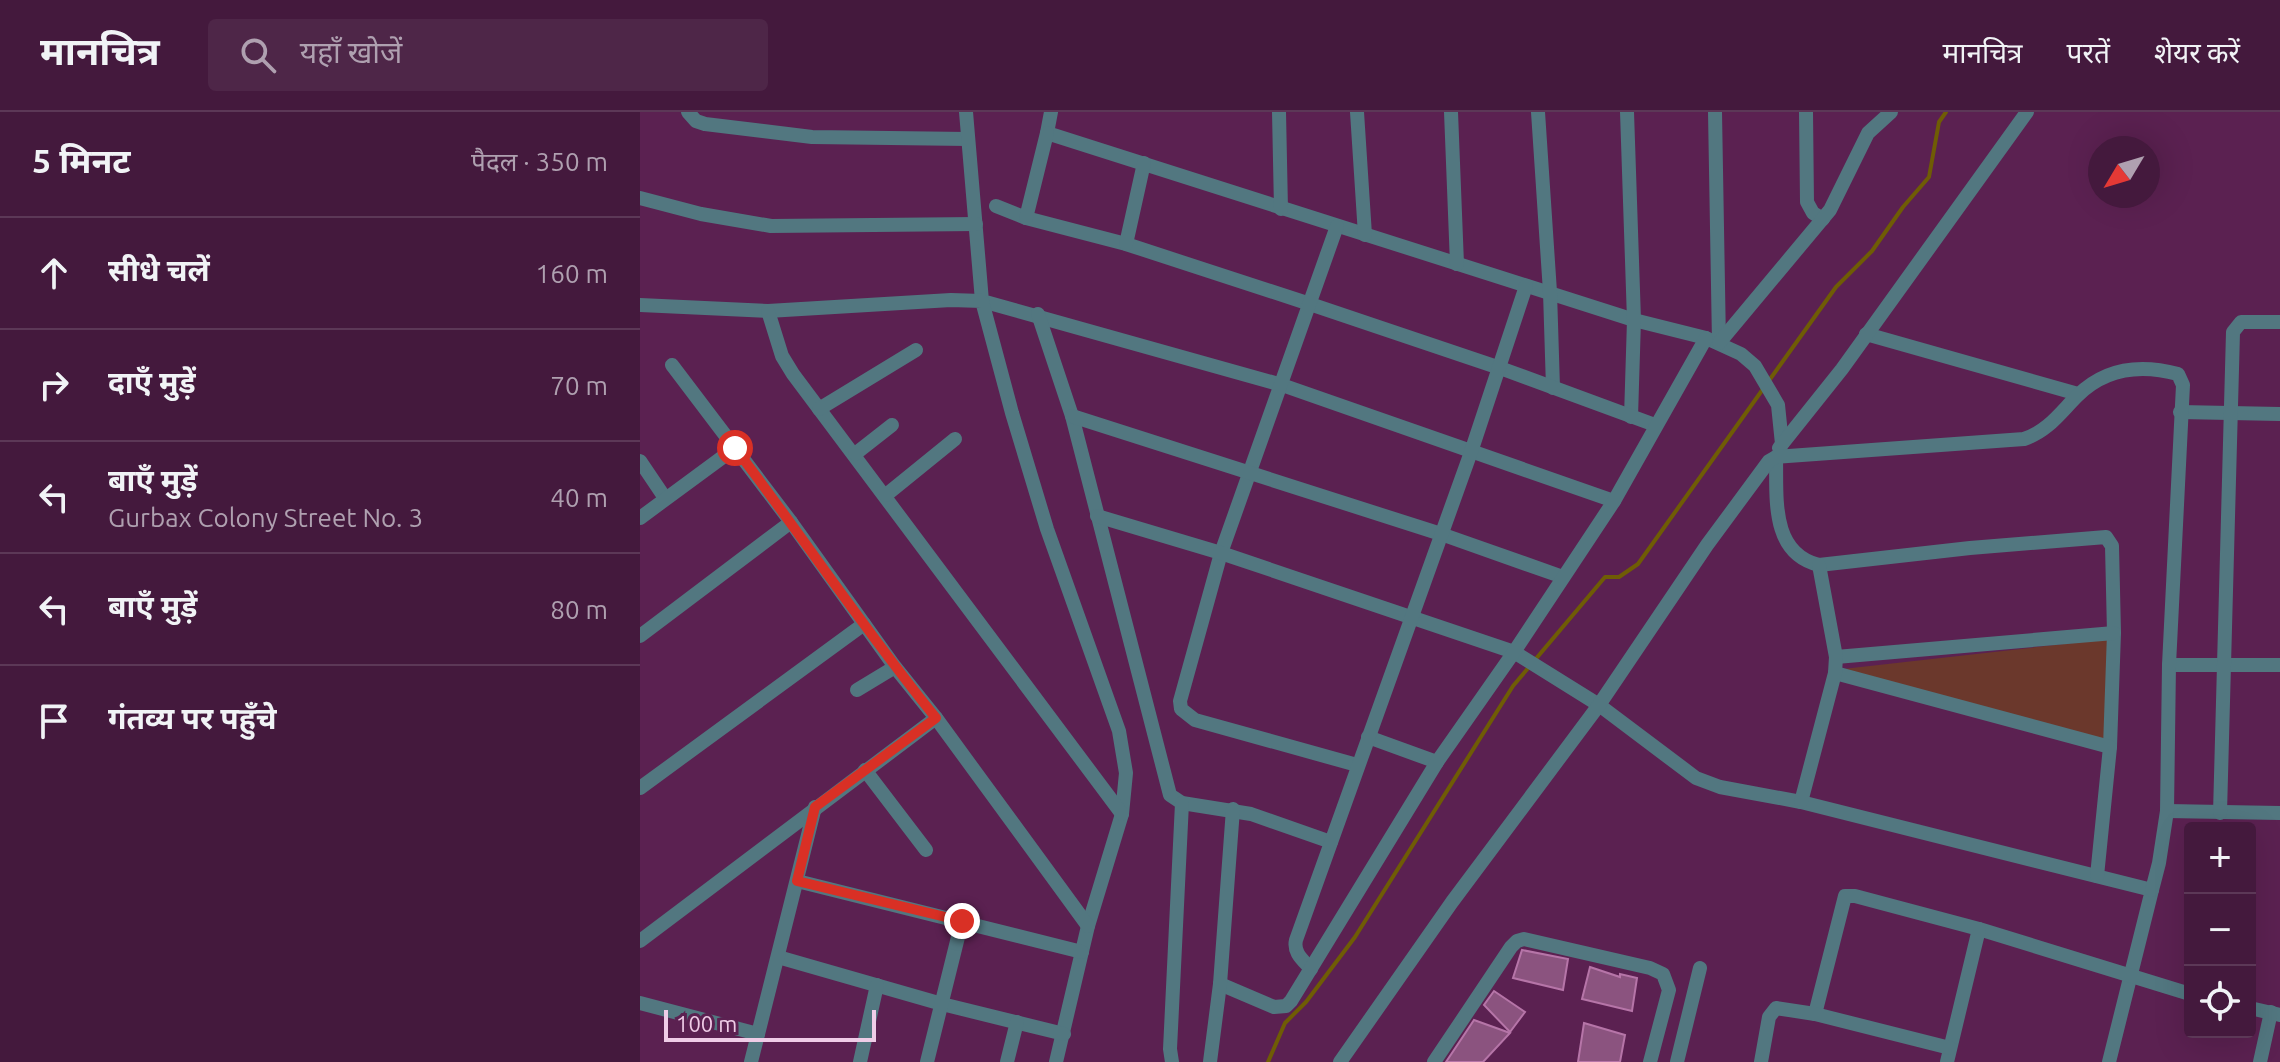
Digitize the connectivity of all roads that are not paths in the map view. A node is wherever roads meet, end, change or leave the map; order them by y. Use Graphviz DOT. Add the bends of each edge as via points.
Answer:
graph roads {
  1 [pos="688,112"];
  2 [pos="966,112"];
  3 [pos="1051,112"];
  4 [pos="1279,112"];
  5 [pos="1357,112"];
  6 [pos="1451,112"];
  7 [pos="1538,112"];
  8 [pos="1627,112"];
  9 [pos="1715,112"];
  10 [pos="1806,112"];
  11 [pos="1866,112"];
  12 [pos="1891,112"];
  13 [pos="2027,112"];
  14 [pos="1047,133"];
  15 [pos="1868,133"];
  16 [pos="968,139"];
  17 [pos="1144,163"];
  18 [pos="640,198"];
  19 [pos="996,206"];
  20 [pos="1281,209"];
  21 [pos="1026,218"];
  22 [pos="1823,219"];
  23 [pos="976,224"];
  24 [pos="1337,226"];
  25 [pos="1365,235"];
  26 [pos="1126,244"];
  27 [pos="1457,264"];
  28 [pos="1526,286"];
  29 [pos="1550,292"];
  30 [pos="982,301"];
  31 [pos="1310,304"];
  32 [pos="640,305"];
  33 [pos="768,311"];
  34 [pos="1038,314"];
  35 [pos="1634,320"];
  36 [pos="2280,322"];
  37 [pos="1866,334"];
  38 [pos="1712,340"];
  39 [pos="916,350"];
  40 [pos="672,365"];
  41 [pos="1500,368"];
  42 [pos="1282,385"];
  43 [pos="1553,388"];
  44 [pos="2078,394"];
  45 [pos="819,409"];
  46 [pos="2180,412"];
  47 [pos="2230,414"];
  48 [pos="2280,414"];
  49 [pos="1072,416"];
  50 [pos="1631,417"];
  51 [pos="892,425"];
  52 [pos="1655,425"];
  53 [pos="955,439"];
  54 [pos="735,448"];
  55 [pos="1471,452"];
  56 [pos="855,454"];
  57 [pos="1776,454"];
  58 [pos="640,461"];
  59 [pos="1249,473"];
  60 [pos="886,495"];
  61 [pos="665,498"];
  62 [pos="1614,501"];
  63 [pos="1097,516"];
  64 [pos="640,518"];
  65 [pos="791,522"];
  66 [pos="1441,534"];
  67 [pos="1221,553"];
  68 [pos="1819,565"];
  69 [pos="1563,577"];
  70 [pos="1412,618"];
  71 [pos="864,624"];
  72 [pos="2114,633"];
  73 [pos="640,636"];
  74 [pos="1521,656"];
  75 [pos="1836,657"];
  76 [pos="2226,663"];
  77 [pos="2169,665"];
  78 [pos="2280,665"];
  79 [pos="895,667"];
  80 [pos="1835,673"];
  81 [pos="857,690"];
  82 [pos="1599,705"];
  83 [pos="936,718"];
  84 [pos="1368,737"];
  85 [pos="2110,747"];
  86 [pos="1437,762"];
  87 [pos="1357,765"];
  88 [pos="865,770"];
  89 [pos="640,788"];
  90 [pos="1801,802"];
  91 [pos="1182,803"];
  92 [pos="815,807"];
  93 [pos="1233,809"];
  94 [pos="2167,811"];
  95 [pos="2220,813"];
  96 [pos="2280,813"];
  97 [pos="1122,814"];
  98 [pos="1331,842"];
  99 [pos="926,850"];
  100 [pos="2097,876"];
  101 [pos="797,881"];
  102 [pos="2152,890"];
  103 [pos="962,921"];
  104 [pos="1088,926"];
  105 [pos="1979,929"];
  106 [pos="640,941"];
  107 [pos="1082,952"];
  108 [pos="778,957"];
  109 [pos="1700,968"];
  110 [pos="1311,969"];
  111 [pos="2130,975"];
  112 [pos="1220,984"];
  113 [pos="877,985"];
  114 [pos="2184,992"];
  115 [pos="640,1003"];
  116 [pos="942,1004"];
  117 [pos="2256,1009"];
  118 [pos="1815,1014"];
  119 [pos="2276,1014"];
  120 [pos="1017,1022"];
  121 [pos="758,1034"];
  122 [pos="1064,1034"];
  123 [pos="1948,1055"];
  124 [pos="751,1062"];
  125 [pos="860,1062"];
  126 [pos="927,1062"];
  127 [pos="1007,1062"];
  128 [pos="1056,1062"];
  129 [pos="1172,1062"];
  130 [pos="1210,1062"];
  131 [pos="1340,1062"];
  132 [pos="1434,1062"];
  133 [pos="1650,1062"];
  134 [pos="1677,1062"];
  135 [pos="1761,1062"];
  136 [pos="2109,1062"];
  137 [pos="2260,1062"];
  1 -- 16 [label="street" via="705,124 812,137"];
  2 -- 16 [label="street"];
  3 -- 14 [label="street"];
  4 -- 20 [label="street"];
  5 -- 25 [label="street"];
  6 -- 27 [label="street"];
  7 -- 29 [label="street"];
  8 -- 35 [label="street"];
  9 -- 38 [label="street"];
  10 -- 22 [label="street" via="1807,202"];
  11 -- 15 [label="street"];
  12 -- 15 [label="street"];
  13 -- 37 [label="street"];
  14 -- 17 [label="street"];
  14 -- 21 [label="street"];
  15 -- 22 [label="street"];
  16 -- 23 [label="street"];
  17 -- 20 [label="street"];
  17 -- 26 [label="street"];
  18 -- 23 [label="street" via="771,226"];
  19 -- 21 [label="street"];
  20 -- 24 [label="street"];
  21 -- 26 [label="street"];
  22 -- 38 [label="street"];
  23 -- 30 [label="street"];
  24 -- 25 [label="street"];
  24 -- 31 [label="street"];
  25 -- 27 [label="street"];
  26 -- 31 [label="street"];
  27 -- 28 [label="street"];
  28 -- 29 [label="street"];
  28 -- 41 [label="street"];
  29 -- 35 [label="street"];
  29 -- 43 [label="street"];
  30 -- 33 [label="street"];
  30 -- 34 [label="street"];
  30 -- 97 [label="street" via="1043,518 1119,731 1126,773"];
  31 -- 41 [label="street"];
  31 -- 42 [label="street"];
  32 -- 33 [label="street"];
  33 -- 45 [label="street" via="782,356"];
  34 -- 42 [label="street"];
  34 -- 49 [label="street"];
  35 -- 38 [label="street"];
  35 -- 50 [label="street"];
  36 -- 47 [label="street" via="2236,325"];
  37 -- 44 [label="street"];
  37 -- 57 [label="street"];
  38 -- 52 [label="street"];
  38 -- 57 [label="street" via="1755,366 1778,405"];
  39 -- 45 [label="street"];
  40 -- 54 [label="street"];
  41 -- 43 [label="street"];
  41 -- 55 [label="street"];
  42 -- 55 [label="street"];
  42 -- 59 [label="street"];
  43 -- 50 [label="street"];
  44 -- 46 [label="street" via="2117,371 2168,371 2182,379"];
  44 -- 57 [label="street" via="2046,429 2024,439"];
  45 -- 56 [label="street"];
  46 -- 47 [label="street"];
  46 -- 77 [label="street"];
  47 -- 48 [label="street"];
  47 -- 76 [label="street"];
  49 -- 59 [label="street"];
  49 -- 63 [label="street"];
  50 -- 52 [label="street"];
  51 -- 56 [label="street"];
  52 -- 62 [label="street"];
  53 -- 60 [label="street"];
  54 -- 61 [label="street"];
  54 -- 65 [label="street"];
  55 -- 62 [label="street"];
  55 -- 66 [label="street"];
  56 -- 60 [label="street"];
  57 -- 68 [label="street" via="1781,533 1805,562"];
  57 -- 82 [label="street"];
  58 -- 61 [label="street"];
  59 -- 66 [label="street"];
  59 -- 67 [label="street"];
  60 -- 97 [label="street"];
  61 -- 64 [label="street"];
  62 -- 69 [label="street"];
  63 -- 67 [label="street"];
  63 -- 91 [label="street" via="1170,795"];
  65 -- 71 [label="street"];
  65 -- 73 [label="street"];
  66 -- 69 [label="street"];
  66 -- 70 [label="street"];
  67 -- 70 [label="street"];
  67 -- 87 [label="street" via="1181,709 1195,720"];
  68 -- 72 [label="street" via="2106,537 2112,546"];
  68 -- 75 [label="street"];
  69 -- 74 [label="street"];
  70 -- 74 [label="street"];
  70 -- 84 [label="street"];
  71 -- 79 [label="street"];
  71 -- 89 [label="street"];
  72 -- 75 [label="street"];
  72 -- 85 [label="street"];
  74 -- 82 [label="street"];
  74 -- 86 [label="street"];
  75 -- 80 [label="street"];
  76 -- 77 [label="street"];
  76 -- 78 [label="street"];
  76 -- 95 [label="street"];
  77 -- 94 [label="street"];
  79 -- 81 [label="street"];
  79 -- 83 [label="street"];
  80 -- 85 [label="street"];
  80 -- 90 [label="street"];
  82 -- 90 [label="street" via="1696,778"];
  82 -- 131 [label="street"];
  83 -- 88 [label="street"];
  83 -- 104 [label="street"];
  84 -- 86 [label="street"];
  84 -- 87 [label="street"];
  85 -- 100 [label="street"];
  86 -- 110 [label="street"];
  87 -- 98 [label="street"];
  88 -- 92 [label="street"];
  88 -- 99 [label="street"];
  90 -- 100 [label="street"];
  91 -- 93 [label="street"];
  91 -- 129 [label="street"];
  92 -- 101 [label="street"];
  92 -- 106 [label="street"];
  93 -- 98 [label="street"];
  93 -- 112 [label="street"];
  94 -- 95 [label="street"];
  94 -- 102 [label="street"];
  95 -- 96 [label="street"];
  97 -- 104 [label="street"];
  98 -- 110 [label="street" via="1295,946"];
  100 -- 102 [label="street"];
  101 -- 103 [label="street"];
  101 -- 108 [label="street"];
  102 -- 111 [label="street"];
  103 -- 107 [label="street"];
  103 -- 116 [label="street"];
  104 -- 107 [label="street"];
  105 -- 111 [label="street"];
  105 -- 118 [label="street" via="1845,896"];
  105 -- 123 [label="street"];
  107 -- 122 [label="street"];
  108 -- 113 [label="street"];
  108 -- 121 [label="street"];
  109 -- 134 [label="street"];
  110 -- 112 [label="street" via="1291,1001 1280,1008"];
  111 -- 114 [label="street"];
  111 -- 136 [label="street"];
  112 -- 130 [label="street"];
  113 -- 116 [label="street"];
  113 -- 125 [label="street"];
  115 -- 121 [label="street"];
  116 -- 120 [label="street"];
  116 -- 126 [label="street"];
  117 -- 119 [label="street"];
  118 -- 123 [label="street"];
  118 -- 135 [label="street" via="1776,1008 1769,1017"];
  119 -- 137 [label="street"];
  120 -- 122 [label="street"];
  120 -- 127 [label="street"];
  121 -- 124 [label="street"];
  122 -- 128 [label="street"];
  132 -- 133 [label="street" via="1511,947 1524,939 1663,974 1669,990"];
}
